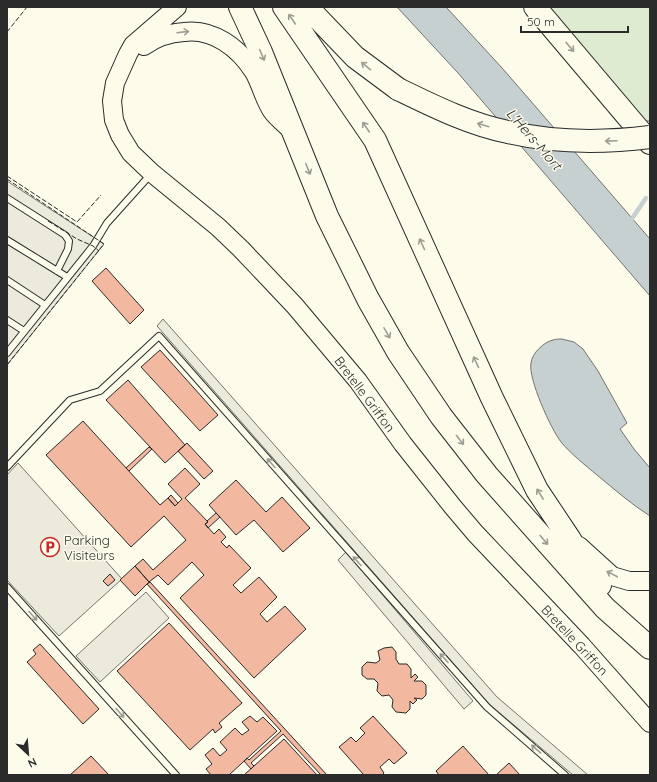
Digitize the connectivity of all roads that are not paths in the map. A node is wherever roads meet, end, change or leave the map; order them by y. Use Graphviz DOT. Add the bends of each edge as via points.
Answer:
graph roads {
  1 [pos="177,7"];
  2 [pos="240,7"];
  3 [pos="284,7"];
  4 [pos="307,7"];
  5 [pos="535,7"];
  6 [pos="125,61"];
  7 [pos="294,133"];
  8 [pos="650,137"];
  9 [pos="650,143"];
  10 [pos="152,173"];
  11 [pos="7,198"];
  12 [pos="7,240"];
  13 [pos="57,271"];
  14 [pos="67,278"];
  15 [pos="7,280"];
  16 [pos="46,305"];
  17 [pos="7,320"];
  18 [pos="24,332"];
  19 [pos="7,353"];
  20 [pos="7,467"];
  21 [pos="569,538"];
  22 [pos="650,581"];
  23 [pos="7,587"];
  24 [pos="650,632"];
  25 [pos="650,648"];
  26 [pos="650,723"];
  27 [pos="176,775"];
  28 [pos="565,775"];
  1 -- 6 [label="main road, Bretelle Griffon" via="133,45"];
  2 -- 7 [label="highway, one-way"];
  21 -- 3 [label="highway, one-way" via="537,490 492,398 375,140"];
  8 -- 4 [label="highway, one-way, bridge" via="586,142 556,140 507,132 446,112 398,89 355,57"];
  5 -- 9 [label="highway, one-way"];
  6 -- 7 [label="main road, Bretelle Griffon, one-way" via="151,40 170,33 210,33 240,53 253,72 272,110"];
  6 -- 10 [label="main road, Bretelle Griffon" via="115,83 112,101 114,120 131,153"];
  7 -- 25 [label="highway, one-way" via="327,216 368,299 398,352 441,416 487,476 576,577 605,608"];
  10 -- 14 [label="lane" via="107,223 93,246"];
  10 -- 26 [label="main road, Bretelle Griffon" via="218,227 295,306 353,375 453,507"];
  11 -- 13 [label="lane" via="65,235 69,241 68,249"];
  12 -- 13 [label="lane"];
  13 -- 14 [label="lane"];
  14 -- 16 [label="lane"];
  15 -- 16 [label="lane"];
  16 -- 18 [label="lane"];
  17 -- 18 [label="lane"];
  18 -- 19 [label="lane"];
  28 -- 20 [label="lane, one-way" via="487,707 158,336 100,391 70,400"];
  22 -- 21 [label="main road, one-way" via="629,581 612,576"];
  21 -- 24 [label="highway" via="590,573 615,602"];
  23 -- 27 [label="lane, one-way"];
}
